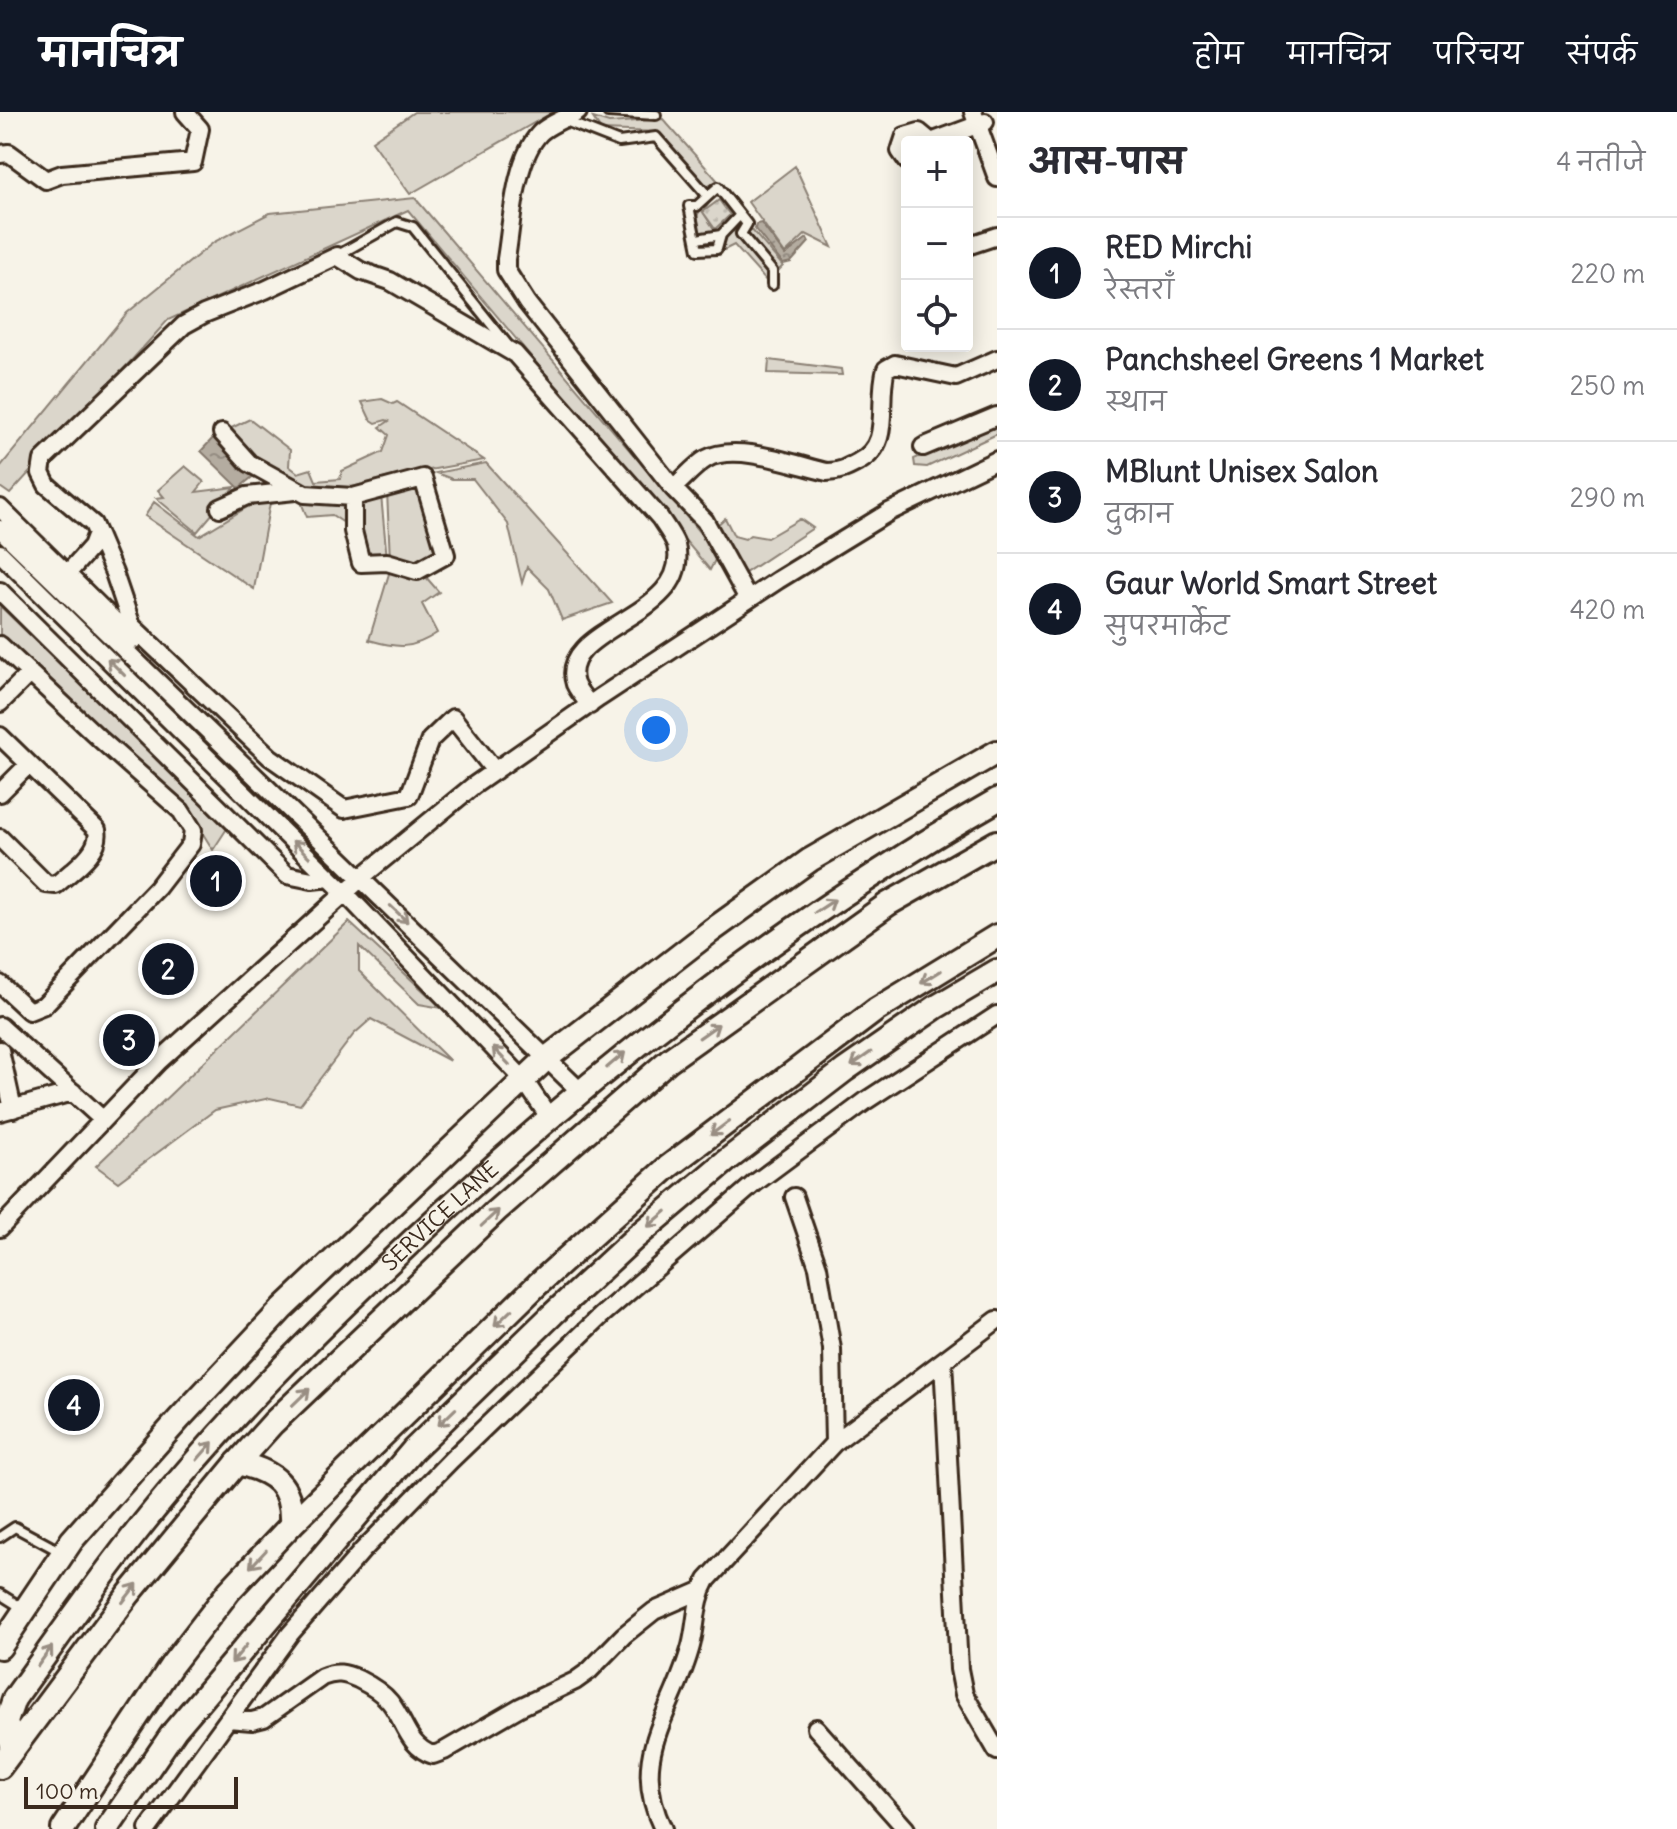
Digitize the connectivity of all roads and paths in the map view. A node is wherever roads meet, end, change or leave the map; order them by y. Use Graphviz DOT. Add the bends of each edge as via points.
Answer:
graph roads {
  1 [pos="185,112"];
  2 [pos="578,112"];
  3 [pos="608,112"];
  4 [pos="656,115"];
  5 [pos="979,118"];
  6 [pos="562,120"];
  7 [pos="905,136"];
  8 [pos="924,136"];
  9 [pos="943,136"];
  10 [pos="0,154"];
  11 [pos="997,154"];
  12 [pos="997,178"];
  13 [pos="708,196"];
  14 [pos="740,215"];
  15 [pos="721,235"];
  16 [pos="997,236"];
  17 [pos="697,239"];
  18 [pos="973,245"];
  19 [pos="337,256"];
  20 [pos="772,285"];
  21 [pos="515,354"];
  22 [pos="997,359"];
  23 [pos="997,416"];
  24 [pos="222,433"];
  25 [pos="923,447"];
  26 [pos="997,460"];
  27 [pos="673,488"];
  28 [pos="305,494"];
  29 [pos="353,497"];
  30 [pos="0,508"];
  31 [pos="220,508"];
  32 [pos="0,529"];
  33 [pos="97,533"];
  34 [pos="2,558"];
  35 [pos="67,574"];
  36 [pos="0,591"];
  37 [pos="748,599"];
  38 [pos="0,645"];
  39 [pos="30,673"];
  40 [pos="0,703"];
  41 [pos="590,705"];
  42 [pos="0,736"];
  43 [pos="997,752"];
  44 [pos="28,765"];
  45 [pos="495,771"];
  46 [pos="0,793"];
  47 [pos="997,800"];
  48 [pos="0,838"];
  49 [pos="997,842"];
  50 [pos="366,875"];
  51 [pos="330,878"];
  52 [pos="345,893"];
  53 [pos="997,936"];
  54 [pos="997,971"];
  55 [pos="0,984"];
  56 [pos="997,1015"];
  57 [pos="0,1026"];
  58 [pos="0,1050"];
  59 [pos="547,1058"];
  60 [pos="524,1080"];
  61 [pos="580,1091"];
  62 [pos="73,1092"];
  63 [pos="7,1110"];
  64 [pos="549,1117"];
  65 [pos="102,1119"];
  66 [pos="794,1197"];
  67 [pos="0,1228"];
  68 [pos="997,1320"];
  69 [pos="943,1361"];
  70 [pos="834,1443"];
  71 [pos="237,1463"];
  72 [pos="291,1525"];
  73 [pos="0,1537"];
  74 [pos="63,1553"];
  75 [pos="700,1591"];
  76 [pos="0,1594"];
  77 [pos="25,1610"];
  78 [pos="0,1647"];
  79 [pos="228,1719"];
  80 [pos="816,1728"];
  81 [pos="995,1744"];
  82 [pos="4,1760"];
  83 [pos="63,1829"];
  84 [pos="107,1829"];
  85 [pos="148,1829"];
  86 [pos="663,1829"];
  87 [pos="906,1829"];
  1 -- 10 [label="street" via="200,129 193,162 62,174 46,180 9,153"];
  2 -- 6 [label="street"];
  3 -- 4 [label="lane"];
  5 -- 9 [label="street"];
  5 -- 11 [label="street"];
  5 -- 12 [label="street"];
  6 -- 13 [label="lane" via="619,142 656,137"];
  6 -- 27 [label="street" via="542,131 523,164 506,270"];
  7 -- 8 [label="street"];
  13 -- 14 [label="lane" via="718,187"];
  13 -- 17 [label="lane" via="689,206"];
  14 -- 15 [label="lane"];
  14 -- 20 [label="lane" via="747,224 741,234 772,271"];
  15 -- 17 [label="lane"];
  15 -- 17 [label="lane" via="717,249 698,250"];
  16 -- 18 [label="street"];
  19 -- 21 [label="street"];
  19 -- 21 [label="lane" via="397,222 413,227"];
  19 -- 33 [label="street" via="184,325 43,460 41,473 47,485"];
  21 -- 41 [label="street" via="660,518 675,542 674,580 661,595 582,650 574,667 575,685"];
  22 -- 27 [label="street" via="956,377 895,364 886,369 877,449 837,472 740,453 719,454 705,459"];
  23 -- 25 [label="street"];
  24 -- 28 [label="street" via="249,463"];
  26 -- 37 [label="street" via="889,512"];
  27 -- 37 [label="street" via="705,521"];
  28 -- 29 [label="street"];
  28 -- 31 [label="street" via="291,489 263,493"];
  29 -- 29 [label="street" via="423,478 446,555 417,571 387,562 361,563 353,531"];
  30 -- 35 [label="street"];
  32 -- 50 [label="street"];
  33 -- 35 [label="street"];
  33 -- 45 [label="street" via="132,626 270,757 344,809 409,796 430,740 453,718"];
  51 -- 34 [label="street, one-way"];
  35 -- 50 [label="street"];
  36 -- 51 [label="street" via="287,875"];
  37 -- 41 [label="street"];
  38 -- 39 [label="street"];
  39 -- 40 [label="street"];
  39 -- 55 [label="street" via="181,811 193,830 191,844 157,888 44,1005 29,1011"];
  41 -- 45 [label="street"];
  42 -- 44 [label="street"];
  43 -- 59 [label="street" via="810,860"];
  44 -- 46 [label="street"];
  44 -- 48 [label="street" via="97,830 96,846 51,886"];
  45 -- 50 [label="street"];
  61 -- 47 [label="street, SERVICE LANE, one-way" via="813,914"];
  71 -- 49 [label="street, one-way" via="496,1211 669,1060 888,904"];
  50 -- 52 [label="street"];
  50 -- 59 [label="street, one-way"];
  51 -- 52 [label="street"];
  60 -- 52 [label="street, one-way"];
  52 -- 65 [label="street"];
  53 -- 72 [label="street, one-way" via="876,1010 668,1167 538,1284"];
  54 -- 84 [label="street, one-way" via="845,1070 726,1161 553,1314 413,1450 175,1730"];
  56 -- 79 [label="street" via="867,1100 755,1183 602,1315 363,1550 290,1634"];
  57 -- 62 [label="street"];
  58 -- 63 [label="street"];
  59 -- 60 [label="street"];
  59 -- 61 [label="street"];
  60 -- 64 [label="street"];
  60 -- 74 [label="street" via="283,1308"];
  61 -- 64 [label="street, SERVICE LANE"];
  62 -- 63 [label="street"];
  62 -- 65 [label="street"];
  82 -- 64 [label="street, SERVICE LANE, one-way" via="6,1722 14,1699 152,1514 289,1359"];
  65 -- 67 [label="street"];
  66 -- 70 [label="street" via="818,1267 832,1349"];
  68 -- 69 [label="street"];
  69 -- 70 [label="street"];
  69 -- 81 [label="street" via="959,1669 964,1694"];
  70 -- 75 [label="street"];
  71 -- 72 [label="street" via="276,1478 292,1507"];
  82 -- 71 [label="street, one-way" via="129,1594"];
  72 -- 83 [label="street, one-way" via="198,1629"];
  73 -- 74 [label="lane" via="15,1527"];
  74 -- 77 [label="street"];
  75 -- 79 [label="street" via="654,1611 575,1681 433,1755 416,1747 384,1695 342,1673 322,1677 264,1718"];
  75 -- 86 [label="street" via="691,1648 648,1769 654,1811"];
  76 -- 77 [label="lane"];
  77 -- 78 [label="street"];
  79 -- 85 [label="street"];
  80 -- 87 [label="street"];
}
